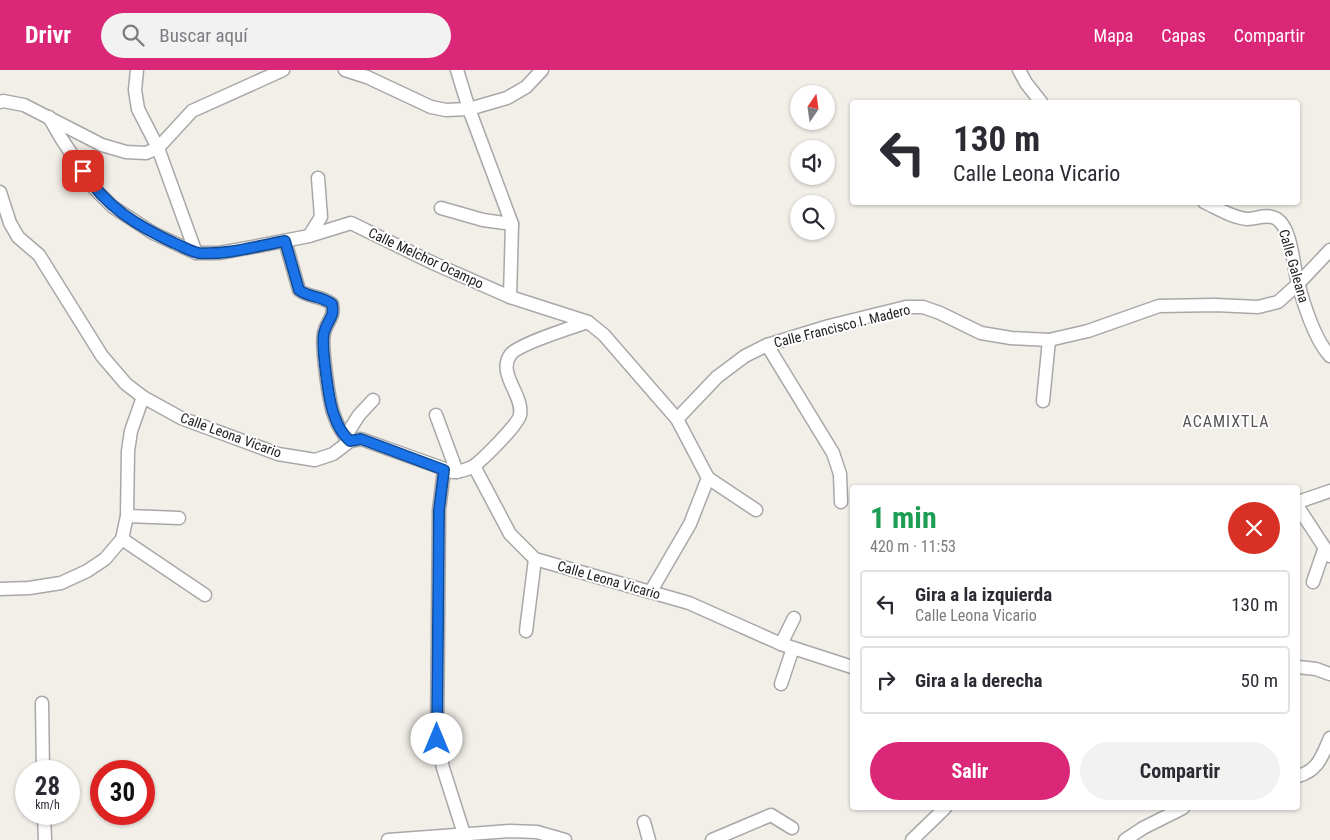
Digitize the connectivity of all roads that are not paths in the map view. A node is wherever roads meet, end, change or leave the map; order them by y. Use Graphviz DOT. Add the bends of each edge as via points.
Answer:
graph roads {
  1 [pos="283,70"];
  2 [pos="345,70"];
  3 [pos="457,70"];
  4 [pos="542,70"];
  5 [pos="1019,70"];
  6 [pos="136,71"];
  7 [pos="1039,100"];
  8 [pos="0,102"];
  9 [pos="468,109"];
  10 [pos="49,117"];
  11 [pos="158,148"];
  12 [pos="318,178"];
  13 [pos="0,192"];
  14 [pos="1211,205"];
  15 [pos="441,208"];
  16 [pos="512,224"];
  17 [pos="309,236"];
  18 [pos="285,241"];
  19 [pos="1330,250"];
  20 [pos="196,253"];
  21 [pos="1298,284"];
  22 [pos="510,297"];
  23 [pos="588,322"];
  24 [pos="1049,340"];
  25 [pos="767,345"];
  26 [pos="1330,356"];
  27 [pos="143,397"];
  28 [pos="373,400"];
  29 [pos="1043,401"];
  30 [pos="436,415"];
  31 [pos="677,418"];
  32 [pos="348,439"];
  33 [pos="474,466"];
  34 [pos="444,470"];
  35 [pos="457,472"];
  36 [pos="708,478"];
  37 [pos="1330,491"];
  38 [pos="1300,501"];
  39 [pos="841,502"];
  40 [pos="756,510"];
  41 [pos="1300,510"];
  42 [pos="127,516"];
  43 [pos="179,518"];
  44 [pos="122,538"];
  45 [pos="1327,553"];
  46 [pos="535,559"];
  47 [pos="1313,582"];
  48 [pos="0,589"];
  49 [pos="651,592"];
  50 [pos="205,595"];
  51 [pos="794,618"];
  52 [pos="526,631"];
  53 [pos="787,646"];
  54 [pos="850,666"];
  55 [pos="1300,667"];
  56 [pos="1330,674"];
  57 [pos="781,684"];
  58 [pos="42,703"];
  59 [pos="1330,738"];
  60 [pos="44,760"];
  61 [pos="1300,775"];
  62 [pos="943,810"];
  63 [pos="1179,810"];
  64 [pos="644,822"];
  65 [pos="44,825"];
  66 [pos="792,828"];
  67 [pos="464,834"];
  68 [pos="536,836"];
  69 [pos="45,840"];
  70 [pos="388,840"];
  71 [pos="565,840"];
  72 [pos="649,840"];
  73 [pos="712,840"];
  74 [pos="912,840"];
  75 [pos="1125,840"];
  1 -- 11 [label="street" via="192,112"];
  2 -- 9 [label="street" via="432,107"];
  3 -- 9 [label="street"];
  4 -- 9 [label="street" via="526,87 507,98"];
  5 -- 7 [label="street"];
  6 -- 11 [label="street" via="138,109"];
  8 -- 10 [label="street" via="24,105"];
  9 -- 16 [label="street"];
  10 -- 11 [label="street" via="102,145 126,152 146,153"];
  10 -- 20 [label="street, Calle Melchor Ocampo" via="94,188 113,207"];
  11 -- 20 [label="street"];
  12 -- 17 [label="street" via="321,217"];
  13 -- 27 [label="street, Calle Leona Vicario" via="18,237 39,255 102,356 126,384"];
  14 -- 21 [label="street, Calle Galeana" via="1247,219 1266,216 1281,222 1287,230"];
  15 -- 16 [label="street"];
  16 -- 22 [label="street"];
  17 -- 18 [label="street, Calle Melchor Ocampo"];
  17 -- 22 [label="street, Calle Melchor Ocampo" via="351,223"];
  18 -- 20 [label="street, Calle Melchor Ocampo" via="219,253"];
  18 -- 32 [label="street" via="299,290 332,304 334,313 324,332 325,358 333,414"];
  19 -- 21 [label="street, Calle Francisco I. Madero"];
  21 -- 24 [label="street, Calle Francisco I. Madero" via="1278,302 1258,307 1158,306 1088,331"];
  21 -- 26 [label="street, Calle Galeana" via="1319,342"];
  22 -- 23 [label="street, Calle Melchor Ocampo"];
  23 -- 31 [label="street, Calle Melchor Ocampo" via="604,335"];
  23 -- 33 [label="street" via="549,335 512,353 506,363 520,401 520,416 513,428"];
  24 -- 25 [label="street, Calle Francisco I. Madero" via="981,333 923,307 906,307"];
  24 -- 29 [label="street"];
  25 -- 31 [label="street, Calle Francisco I. Madero" via="745,356 717,377"];
  25 -- 39 [label="street" via="833,453 840,474"];
  27 -- 32 [label="street, Calle Leona Vicario" via="181,418 278,454 315,460 333,454"];
  27 -- 42 [label="street" via="131,430 128,451"];
  28 -- 32 [label="street" via="359,415"];
  30 -- 35 [label="street"];
  31 -- 36 [label="street, Calle Melchor Ocampo"];
  32 -- 34 [label="street" via="361,439"];
  33 -- 35 [label="street"];
  33 -- 46 [label="street, Calle Leona Vicario" via="510,534"];
  34 -- 35 [label="street"];
  34 -- 67 [label="street" via="439,510 437,739"];
  36 -- 40 [label="street"];
  36 -- 49 [label="street" via="690,524"];
  37 -- 38 [label="street"];
  41 -- 45 [label="street"];
  42 -- 43 [label="street"];
  42 -- 44 [label="street"];
  44 -- 48 [label="street" via="105,559 61,583"];
  44 -- 50 [label="street"];
  45 -- 47 [label="street"];
  46 -- 49 [label="street, Calle Leona Vicario"];
  46 -- 52 [label="street"];
  49 -- 53 [label="street, Calle Leona Vicario" via="689,603"];
  51 -- 53 [label="street"];
  53 -- 54 [label="street, Calle Leona Vicario"];
  53 -- 57 [label="street"];
  55 -- 56 [label="street"];
  58 -- 60 [label="street"];
  59 -- 61 [label="street" via="1313,770"];
  62 -- 74 [label="street"];
  63 -- 75 [label="street"];
  64 -- 72 [label="street"];
  65 -- 69 [label="street"];
  66 -- 73 [label="street" via="771,815"];
  67 -- 68 [label="street" via="510,831"];
  67 -- 70 [label="street"];
  68 -- 71 [label="street"];
}
